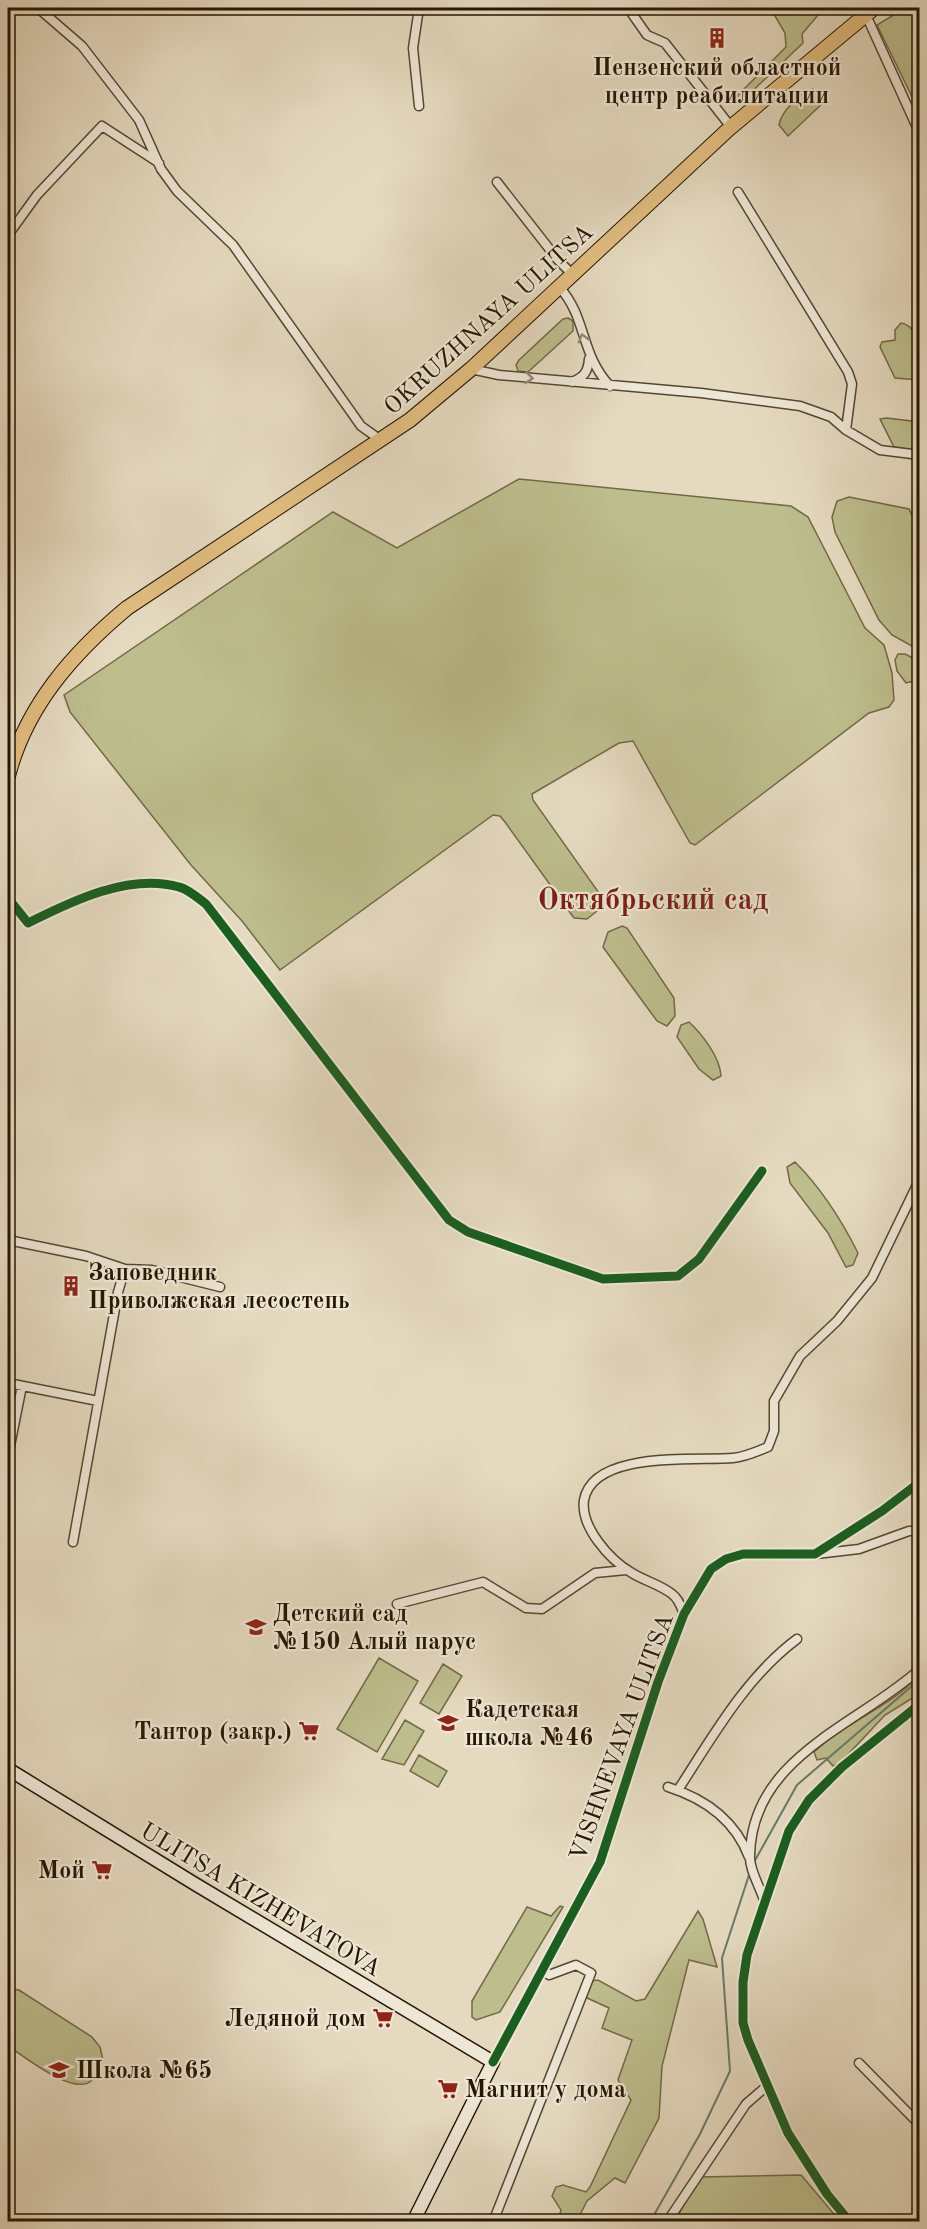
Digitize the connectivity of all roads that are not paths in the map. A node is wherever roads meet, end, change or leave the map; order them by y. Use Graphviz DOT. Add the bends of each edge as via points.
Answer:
graph roads {
  1 [pos="38,8"];
  2 [pos="419,8"];
  3 [pos="628,8"];
  4 [pos="870,11"];
  5 [pos="419,106"];
  6 [pos="731,127"];
  7 [pos="920,134"];
  8 [pos="159,163"];
  9 [pos="497,182"];
  10 [pos="738,192"];
  11 [pos="8,235"];
  12 [pos="573,275"];
  13 [pos="560,288"];
  14 [pos="589,358"];
  15 [pos="471,369"];
  16 [pos="572,382"];
  17 [pos="610,386"];
  18 [pos="846,430"];
  19 [pos="382,441"];
  20 [pos="920,455"];
  21 [pos="8,776"];
  22 [pos="8,898"];
  23 [pos="762,1171"];
  24 [pos="916,1187"];
  25 [pos="8,1240"];
  26 [pos="125,1269"];
  27 [pos="220,1287"];
  28 [pos="8,1383"];
  29 [pos="22,1386"];
  30 [pos="98,1401"];
  31 [pos="8,1456"];
  32 [pos="920,1482"];
  33 [pos="920,1531"];
  34 [pos="73,1542"];
  35 [pos="815,1554"];
  36 [pos="626,1570"];
  37 [pos="397,1604"];
  38 [pos="684,1614"];
  39 [pos="797,1639"];
  40 [pos="920,1669"];
  41 [pos="920,1704"];
  42 [pos="8,1769"];
  43 [pos="668,1787"];
  44 [pos="678,1790"];
  45 [pos="749,1858"];
  46 [pos="764,1899"];
  47 [pos="542,1970"];
  48 [pos="494,2062"];
  49 [pos="859,2063"];
  50 [pos="768,2085"];
  51 [pos="920,2125"];
  52 [pos="413,2222"];
  53 [pos="493,2222"];
  54 [pos="667,2222"];
  55 [pos="850,2222"];
  1 -- 8 [label="street" via="90,55 140,120"];
  2 -- 5 [label="street" via="413,48"];
  3 -- 6 [label="street" via="647,35 665,43"];
  4 -- 6 [label="main road, OKRUZHNAYA ULITSA"];
  4 -- 7 [label="street" via="874,36"];
  6 -- 12 [label="main road, OKRUZHNAYA ULITSA"];
  8 -- 11 [label="street" via="102,126 37,195"];
  8 -- 19 [label="street" via="177,191 233,245 361,426"];
  9 -- 12 [label="street"];
  10 -- 18 [label="street" via="848,372 852,384"];
  12 -- 13 [label="main road, OKRUZHNAYA ULITSA"];
  14 -- 13 [label="street, one-way" via="574,305"];
  13 -- 15 [label="main road, OKRUZHNAYA ULITSA"];
  14 -- 16 [label="street" via="582,378"];
  14 -- 17 [label="street"];
  15 -- 16 [label="street, one-way"];
  15 -- 19 [label="main road, OKRUZHNAYA ULITSA"];
  16 -- 17 [label="street"];
  17 -- 18 [label="street" via="800,406 831,417"];
  18 -- 20 [label="street" via="880,450"];
  19 -- 21 [label="main road, OKRUZHNAYA ULITSA" via="188,566 96,634 48,690 27,724"];
  22 -- 23 [label="street" via="28,923 105,891 146,882 181,887 206,904 449,1220 468,1232 603,1279 678,1276 699,1259"];
  24 -- 36 [label="street" via="873,1278 837,1322 800,1356 774,1401 774,1431 768,1447 733,1458 651,1460 608,1472 586,1491 583,1509 587,1527"];
  25 -- 26 [label="street" via="86,1256"];
  26 -- 27 [label="street" via="152,1270"];
  26 -- 30 [label="street"];
  28 -- 29 [label="street"];
  29 -- 30 [label="street"];
  29 -- 31 [label="street"];
  30 -- 34 [label="street"];
  32 -- 35 [label="street"];
  33 -- 35 [label="street, VISHNEVAYA ULITSA" via="909,1531 859,1550"];
  35 -- 38 [label="street, VISHNEVAYA ULITSA" via="743,1554 726,1559 711,1569"];
  36 -- 37 [label="street" via="595,1573 542,1609 526,1608 483,1582"];
  36 -- 38 [label="street" via="672,1594"];
  38 -- 47 [label="street, VISHNEVAYA ULITSA" via="618,1799 600,1862"];
  39 -- 44 [label="street" via="755,1676"];
  40 -- 45 [label="street" via="820,1739 784,1771 759,1808"];
  41 -- 46 [label="street" via="862,1749 809,1800 789,1831"];
  42 -- 48 [label="main road, ULITSA KIZHEVATOVA"];
  43 -- 44 [label="street"];
  44 -- 45 [label="street" via="729,1821"];
  45 -- 46 [label="street"];
  46 -- 50 [label="street" via="747,1955 742,2005 748,2040"];
  47 -- 48 [label="street, VISHNEVAYA ULITSA"];
  47 -- 53 [label="street" via="549,1975 576,1965 591,1972"];
  48 -- 52 [label="main road, VISHNEVAYA ULITSA"];
  49 -- 51 [label="street"];
  50 -- 54 [label="street" via="746,2104"];
  50 -- 55 [label="street" via="798,2151"];
}
